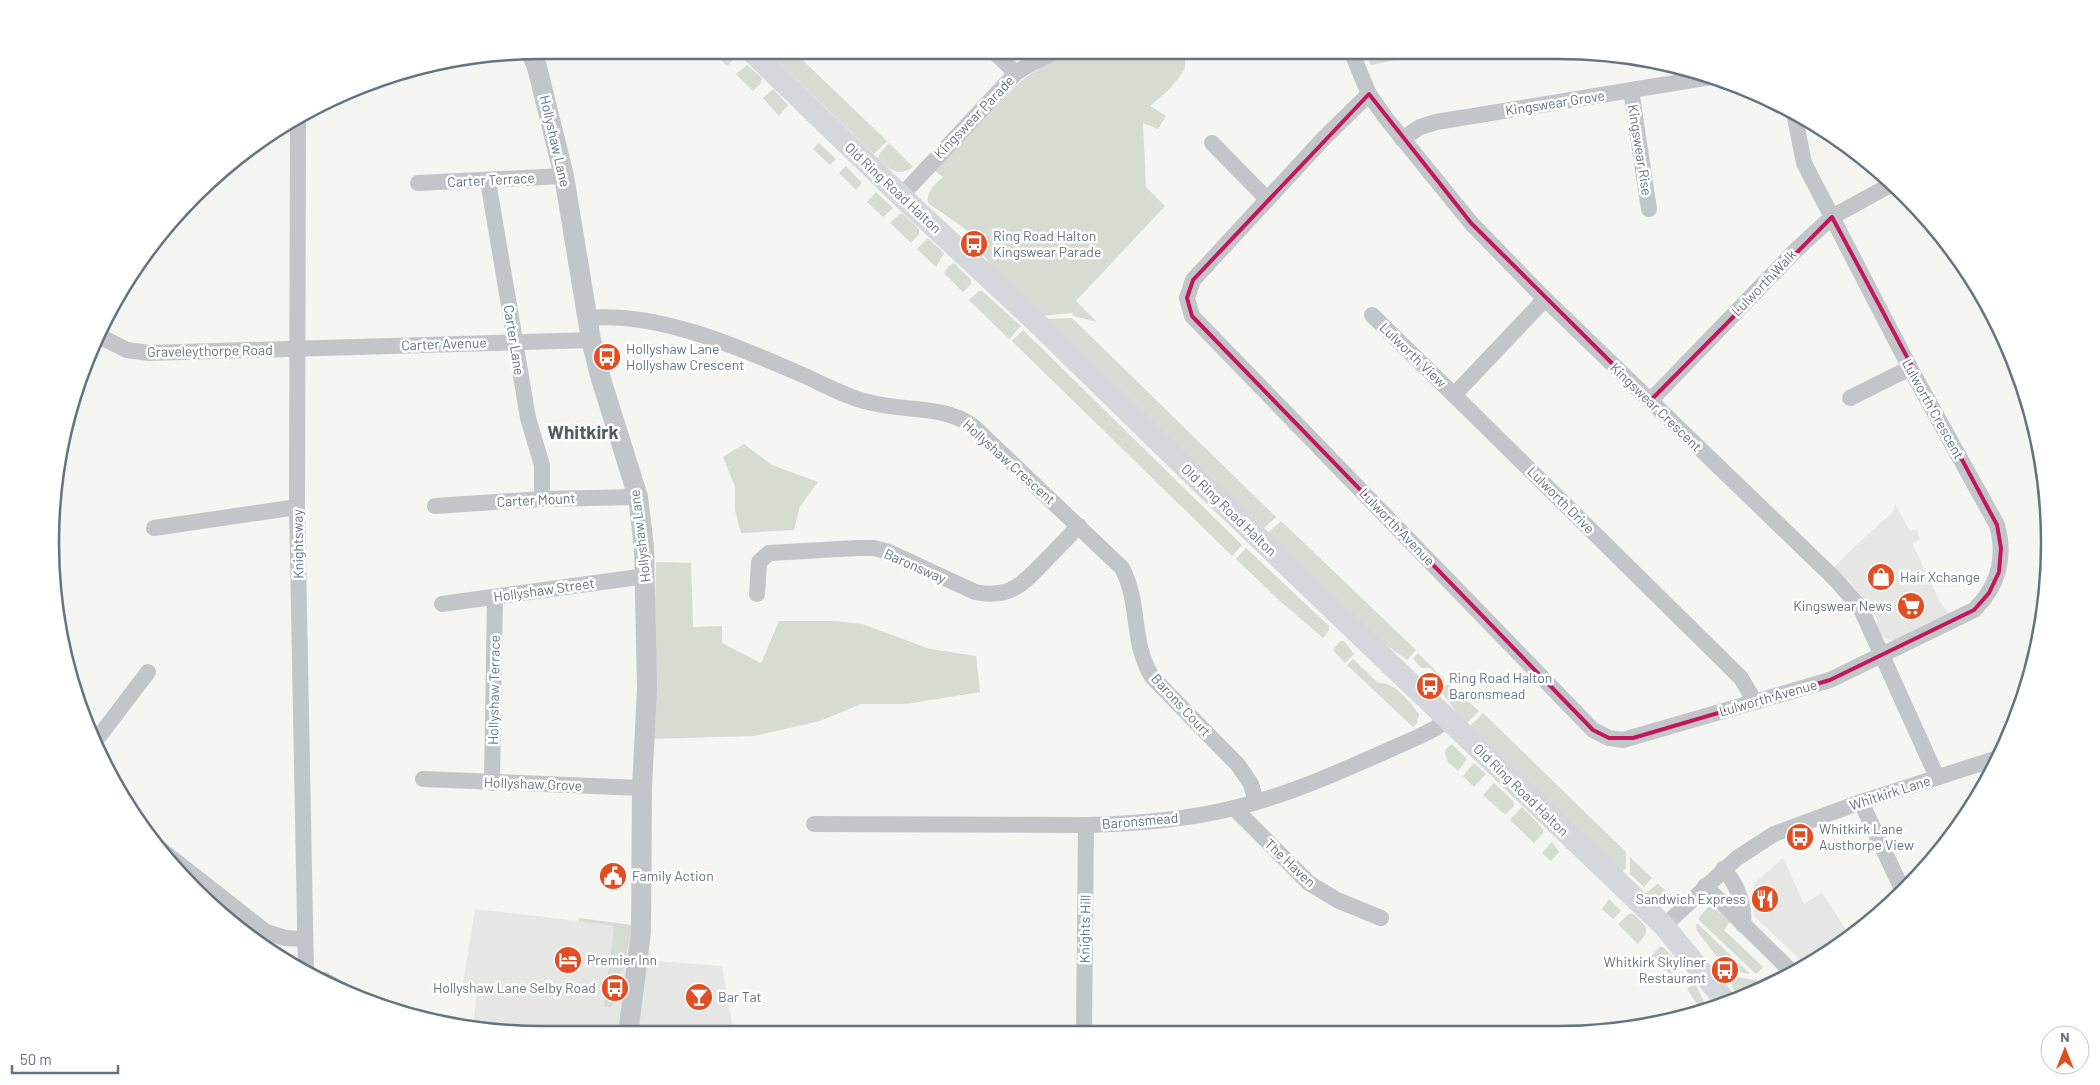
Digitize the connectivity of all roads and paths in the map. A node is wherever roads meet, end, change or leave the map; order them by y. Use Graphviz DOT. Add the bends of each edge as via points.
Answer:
graph roads {
  1 [pos="534,59"];
  2 [pos="759,59"];
  3 [pos="1001,59"];
  4 [pos="1040,59"];
  5 [pos="1354,59"];
  6 [pos="1016,73"];
  7 [pos="1697,79"];
  8 [pos="1631,90"];
  9 [pos="1369,94"];
  10 [pos="1796,122"];
  11 [pos="298,126"];
  12 [pos="1402,139"];
  13 [pos="1212,143"];
  14 [pos="564,176"];
  15 [pos="488,181"];
  16 [pos="418,184"];
  17 [pos="1886,187"];
  18 [pos="900,196"];
  19 [pos="1267,200"];
  20 [pos="1649,209"];
  21 [pos="1832,217"];
  22 [pos="1545,299"];
  23 [pos="1372,315"];
  24 [pos="588,318"];
  25 [pos="105,338"];
  26 [pos="591,340"];
  27 [pos="514,341"];
  28 [pos="297,349"];
  29 [pos="1910,368"];
  30 [pos="1454,395"];
  31 [pos="1850,398"];
  32 [pos="1650,401"];
  33 [pos="638,497"];
  34 [pos="542,498"];
  35 [pos="435,506"];
  36 [pos="297,508"];
  37 [pos="1079,526"];
  38 [pos="154,528"];
  39 [pos="646,576"];
  40 [pos="757,594"];
  41 [pos="495,597"];
  42 [pos="442,604"];
  43 [pos="1883,656"];
  44 [pos="148,667"];
  45 [pos="1754,702"];
  46 [pos="1447,719"];
  47 [pos="100,736"];
  48 [pos="1988,761"];
  49 [pos="1937,777"];
  50 [pos="423,779"];
  51 [pos="492,783"];
  52 [pos="642,788"];
  53 [pos="1256,802"];
  54 [pos="1861,802"];
  55 [pos="1234,808"];
  56 [pos="814,824"];
  57 [pos="1086,825"];
  58 [pos="1724,869"];
  59 [pos="187,870"];
  60 [pos="1900,885"];
  61 [pos="1705,886"];
  62 [pos="1381,918"];
  63 [pos="1743,925"];
  64 [pos="1664,926"];
  65 [pos="304,939"];
  66 [pos="305,963"];
  67 [pos="1787,967"];
  68 [pos="1702,975"];
  69 [pos="1722,997"];
  70 [pos="1712,1001"];
  71 [pos="629,1026"];
  72 [pos="1084,1026"];
  1 -- 14 [label="street, Hollyshaw Lane"];
  2 -- 18 [label="main road, Old Ring Road Halton"];
  3 -- 6 [label="street"];
  4 -- 6 [label="street, Kingswear Parade"];
  5 -- 9 [label="street, Kingswear Crescent"];
  6 -- 18 [label="street, Kingswear Parade"];
  7 -- 8 [label="street, Kingswear Grove"];
  8 -- 12 [label="street, Kingswear Grove" via="1436,122 1420,127"];
  8 -- 20 [label="street, Kingswear Rise"];
  9 -- 12 [label="street, Kingswear Crescent"];
  9 -- 19 [label="street, Lulworth Avenue"];
  10 -- 21 [label="street, Lulworth Crescent" via="1804,163"];
  11 -- 28 [label="street, Knightsway"];
  12 -- 22 [label="street, Kingswear Crescent" via="1471,223"];
  13 -- 19 [label="street"];
  14 -- 15 [label="street, Carter Terrace"];
  14 -- 24 [label="street, Hollyshaw Lane"];
  15 -- 16 [label="street, Carter Terrace"];
  15 -- 27 [label="street, Carter Lane"];
  17 -- 21 [label="street, Lulworth Walk"];
  18 -- 46 [label="main road, Old Ring Road Halton" via="1032,318"];
  19 -- 45 [label="street, Lulworth Avenue" via="1193,280 1187,298 1192,316 1247,373 1598,732 1612,739 1633,738"];
  21 -- 29 [label="street, Lulworth Crescent"];
  21 -- 32 [label="street, Lulworth Walk"];
  22 -- 30 [label="street"];
  22 -- 32 [label="street, Kingswear Crescent"];
  23 -- 30 [label="street, Lulworth View"];
  24 -- 26 [label="street, Hollyshaw Lane"];
  24 -- 37 [label="street, Hollyshaw Crescent" via="619,316 646,321 749,352 868,402 955,415 973,426"];
  25 -- 28 [label="street, Graveleythorpe Road" via="127,350 149,353"];
  26 -- 27 [label="street, Carter Avenue"];
  26 -- 33 [label="street, Hollyshaw Lane"];
  27 -- 28 [label="street, Carter Avenue"];
  27 -- 34 [label="street, Carter Lane" via="528,418 542,465"];
  28 -- 36 [label="street, Knightsway"];
  29 -- 31 [label="street"];
  29 -- 43 [label="street, Lulworth Crescent" via="1997,525 2001,560 1989,593 1974,610"];
  30 -- 45 [label="street, Lulworth Drive" via="1741,678"];
  32 -- 43 [label="street, Kingswear Crescent" via="1834,578 1860,607"];
  33 -- 34 [label="street, Carter Mount"];
  33 -- 39 [label="street, Hollyshaw Lane"];
  34 -- 35 [label="street, Carter Mount"];
  36 -- 38 [label="street"];
  36 -- 65 [label="street, Knightsway"];
  37 -- 40 [label="street, Baronsway" via="1025,582 1001,593 975,592 888,552 858,548 769,553 758,562"];
  37 -- 53 [label="street, Barons Court" via="1116,560 1127,577 1133,597 1138,642 1152,677 1238,765 1251,784"];
  39 -- 41 [label="street, Hollyshaw Street"];
  39 -- 52 [label="street, Hollyshaw Lane" via="647,688"];
  41 -- 42 [label="street, Hollyshaw Street"];
  41 -- 51 [label="street, Hollyshaw Terrace"];
  43 -- 45 [label="street, Lulworth Avenue" via="1830,680"];
  43 -- 49 [label="street, Kingswear Crescent"];
  44 -- 47 [label="street"];
  46 -- 53 [label="street, Baronsmead" via="1436,728 1348,767"];
  46 -- 64 [label="main road, Old Ring Road Halton"];
  48 -- 49 [label="street, Whitkirk Lane"];
  49 -- 54 [label="street, Whitkirk Lane"];
  50 -- 51 [label="street, Hollyshaw Grove"];
  51 -- 52 [label="street, Hollyshaw Grove"];
  52 -- 71 [label="street, Hollyshaw Lane" via="641,932"];
  53 -- 55 [label="street, Baronsmead"];
  54 -- 58 [label="street, Whitkirk Lane" via="1774,834"];
  54 -- 60 [label="street"];
  55 -- 57 [label="street, Baronsmead" via="1170,820"];
  55 -- 62 [label="street, The Haven" via="1309,883 1337,900"];
  56 -- 57 [label="street, Baronsmead"];
  57 -- 72 [label="street, Knights Hill"];
  58 -- 61 [label="street, Whitkirk Lane"];
  58 -- 63 [label="street" via="1737,888"];
  59 -- 65 [label="street" via="266,932"];
  61 -- 63 [label="street"];
  61 -- 64 [label="street, Whitkirk Lane"];
  63 -- 67 [label="street"];
  64 -- 68 [label="main road, Old Ring Road Halton"];
  65 -- 66 [label="street, Knightsway"];
  68 -- 69 [label="main road, Old Ring Road Halton"];
  68 -- 70 [label="main road, Old Ring Road Halton"];
}
